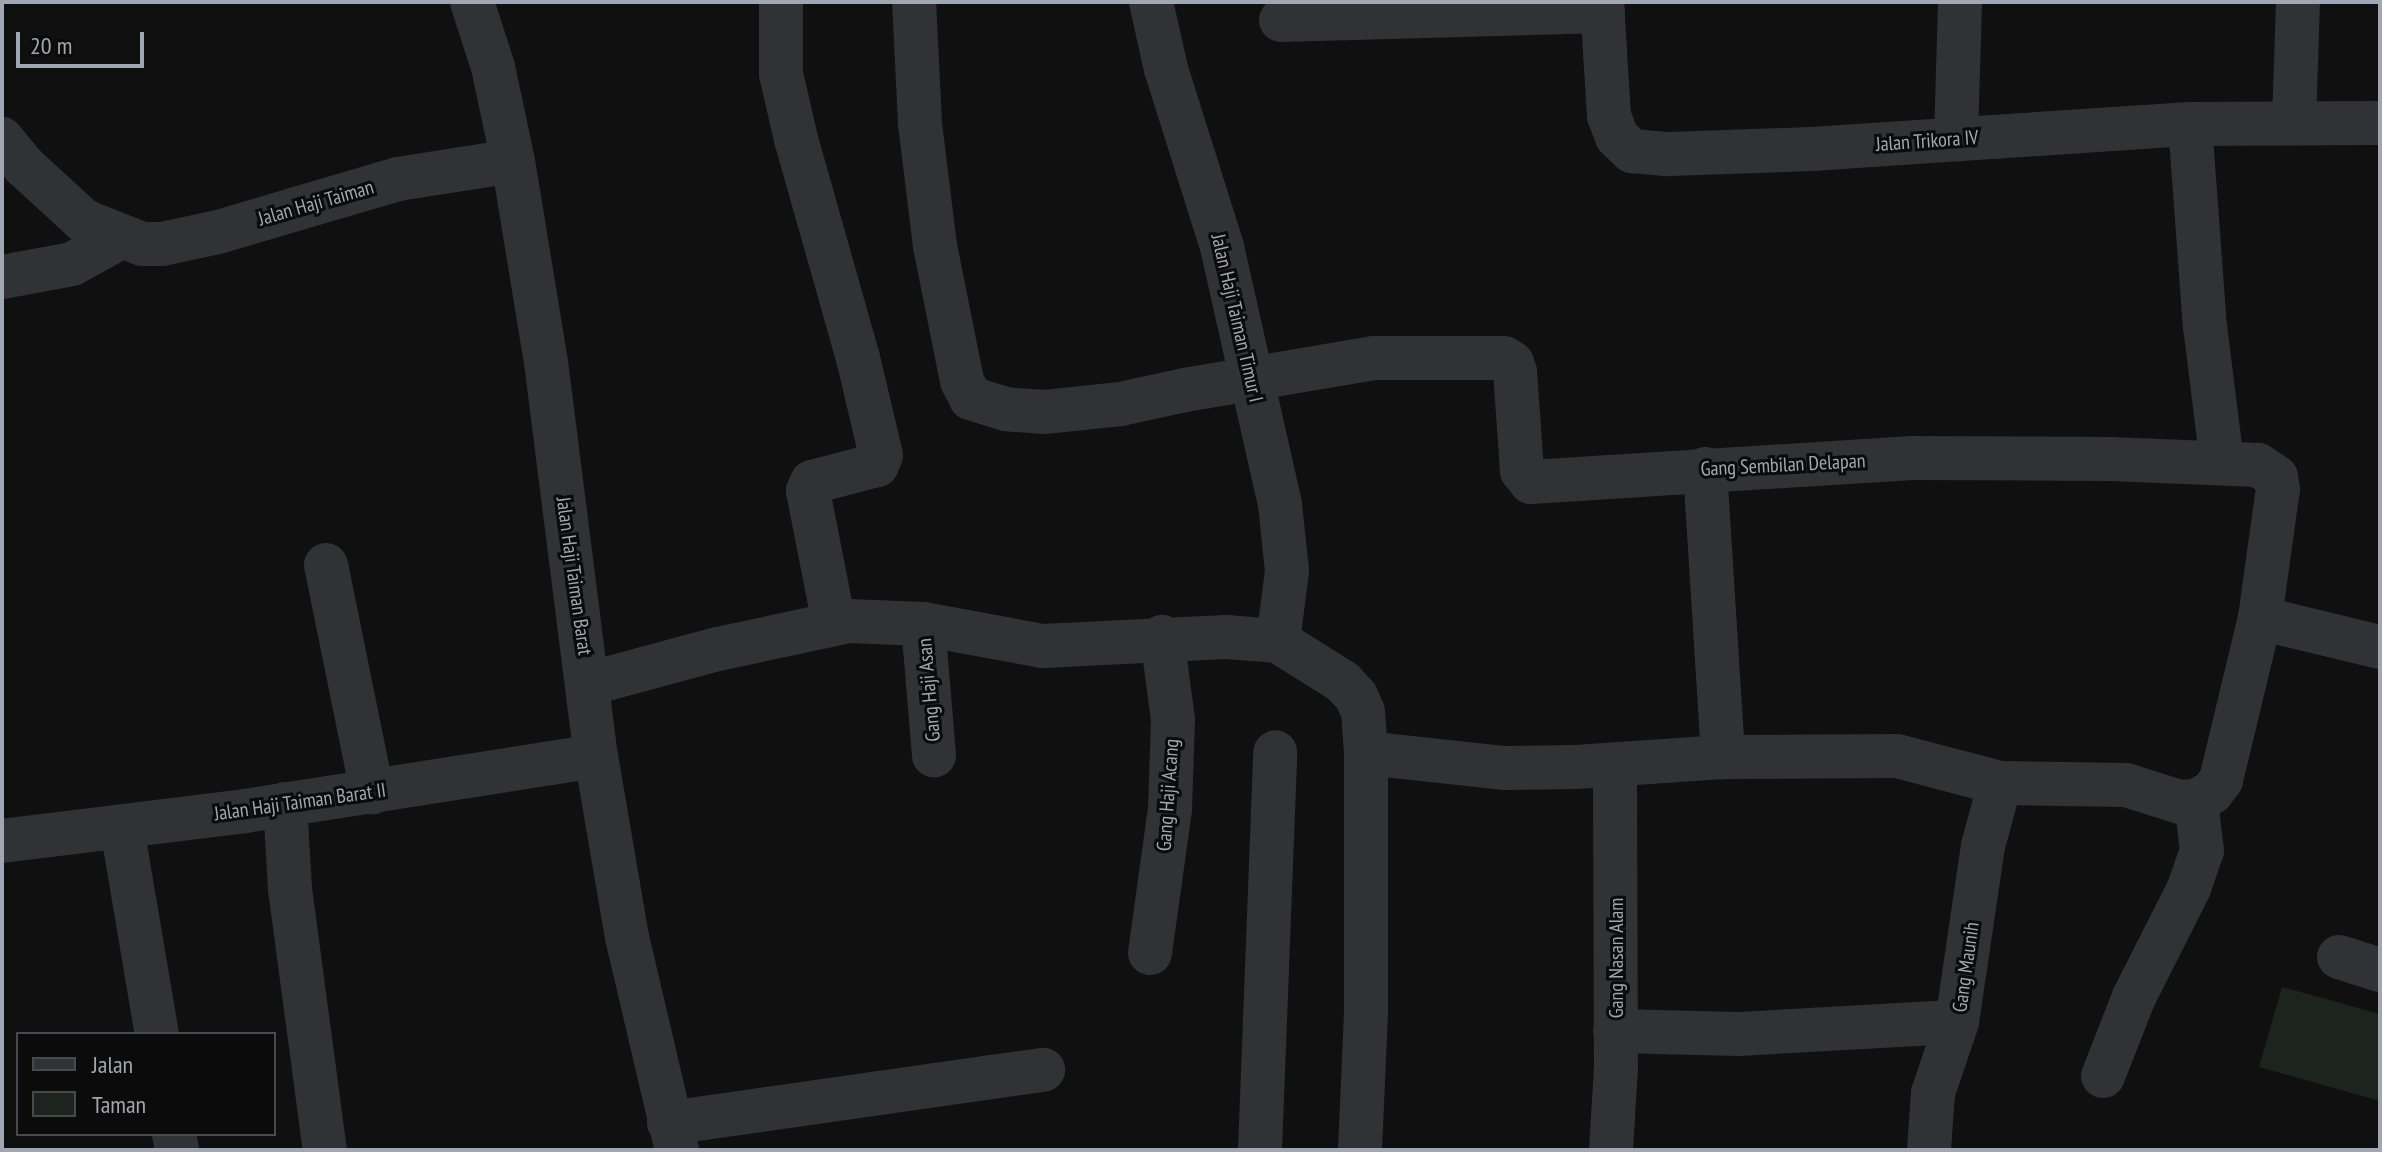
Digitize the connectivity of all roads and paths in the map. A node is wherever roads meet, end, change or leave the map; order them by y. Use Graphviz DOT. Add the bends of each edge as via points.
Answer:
graph roads {
  1 [pos="472,2"];
  2 [pos="781,2"];
  3 [pos="914,2"];
  4 [pos="1151,2"];
  5 [pos="1960,2"];
  6 [pos="2298,2"];
  7 [pos="1603,7"];
  8 [pos="1281,20"];
  9 [pos="2294,122"];
  10 [pos="2380,123"];
  11 [pos="2190,124"];
  12 [pos="1956,138"];
  13 [pos="2,139"];
  14 [pos="513,161"];
  15 [pos="121,237"];
  16 [pos="2,277"];
  17 [pos="1251,378"];
  18 [pos="2222,462"];
  19 [pos="1705,469"];
  20 [pos="326,565"];
  21 [pos="2260,618"];
  22 [pos="834,623"];
  23 [pos="923,624"];
  24 [pos="1162,637"];
  25 [pos="1278,641"];
  26 [pos="2380,647"];
  27 [pos="588,684"];
  28 [pos="1275,752"];
  29 [pos="1366,753"];
  30 [pos="596,756"];
  31 [pos="934,756"];
  32 [pos="1723,757"];
  33 [pos="1615,765"];
  34 [pos="2000,783"];
  35 [pos="372,792"];
  36 [pos="2196,801"];
  37 [pos="285,804"];
  38 [pos="122,828"];
  39 [pos="2,841"];
  40 [pos="1150,953"];
  41 [pos="2339,957"];
  42 [pos="2380,970"];
  43 [pos="1957,1022"];
  44 [pos="1615,1031"];
  45 [pos="157,1032"];
  46 [pos="1043,1070"];
  47 [pos="2103,1076"];
  48 [pos="673,1137"];
  49 [pos="325,1150"];
  50 [pos="1260,1150"];
  51 [pos="1360,1150"];
  52 [pos="1611,1150"];
  53 [pos="1929,1150"];
  1 -- 14 [label="street, Jalan Haji Taiman Barat" via="493,67"];
  2 -- 22 [label="street" via="781,74 881,455 877,465 812,482 808,491"];
  3 -- 17 [label="street" via="920,123 935,246 962,381 971,398 1006,409 1045,412 1121,404"];
  4 -- 17 [label="street, Jalan Haji Taiman Timur I" via="1166,69 1222,247"];
  5 -- 12 [label="street"];
  6 -- 9 [label="street"];
  7 -- 8 [label="street"];
  7 -- 12 [label="street, Jalan Trikora IV" via="1609,116 1617,137 1632,151 1812,149"];
  9 -- 10 [label="street, Jalan Trikora IV"];
  9 -- 11 [label="street, Jalan Trikora IV"];
  11 -- 12 [label="street, Jalan Trikora IV"];
  11 -- 18 [label="street" via="2205,326"];
  13 -- 15 [label="street, Jalan Haji Taiman" via="84,221"];
  14 -- 15 [label="street, Jalan Haji Taiman" via="398,179 162,244"];
  14 -- 27 [label="street, Jalan Haji Taiman Barat" via="546,362"];
  15 -- 16 [label="street" via="72,264"];
  17 -- 19 [label="street, Gang Sembilan Delapan" via="1374,358 1504,358 1515,372 1522,471 1531,482"];
  17 -- 25 [label="street, Jalan Haji Taiman Timur I" via="1280,504 1287,571"];
  18 -- 19 [label="street, Gang Sembilan Delapan" via="1912,458"];
  18 -- 21 [label="street, Gang Sembilan Delapan" via="2258,465 2276,477"];
  19 -- 32 [label="street"];
  20 -- 35 [label="street"];
  21 -- 26 [label="street"];
  21 -- 36 [label="street" via="2221,780"];
  22 -- 23 [label="street"];
  22 -- 27 [label="street"];
  23 -- 24 [label="street" via="1043,646"];
  23 -- 31 [label="street, Gang Haji Asan"];
  24 -- 25 [label="street"];
  24 -- 40 [label="street, Gang Haji Acang" via="1173,720 1170,809"];
  25 -- 29 [label="street" via="1356,696 1363,712"];
  27 -- 30 [label="street, Jalan Haji Taiman Barat"];
  28 -- 50 [label="street"];
  29 -- 33 [label="street" via="1505,768"];
  29 -- 51 [label="street"];
  30 -- 35 [label="street, Jalan Haji Taiman Barat II"];
  30 -- 48 [label="street, Jalan Haji Taiman Barat" via="627,937"];
  32 -- 33 [label="street"];
  32 -- 34 [label="street" via="1897,756"];
  33 -- 44 [label="street, Gang Nasan Alam"];
  34 -- 36 [label="street" via="2126,785 2180,802"];
  34 -- 43 [label="street, Gang Maunih" via="1983,846"];
  35 -- 37 [label="street, Jalan Haji Taiman Barat II"];
  36 -- 47 [label="street" via="2203,838 2198,863"];
  37 -- 38 [label="street, Jalan Haji Taiman Barat II"];
  37 -- 49 [label="street" via="290,889"];
  38 -- 39 [label="street, Jalan Haji Taiman Barat II"];
  38 -- 45 [label="street"];
  41 -- 42 [label="street"];
  43 -- 44 [label="street" via="1739,1034"];
  43 -- 53 [label="street, Gang Maunih" via="1933,1093"];
  44 -- 52 [label="street, Gang Nasan Alam"];
  46 -- 48 [label="street"];
}
